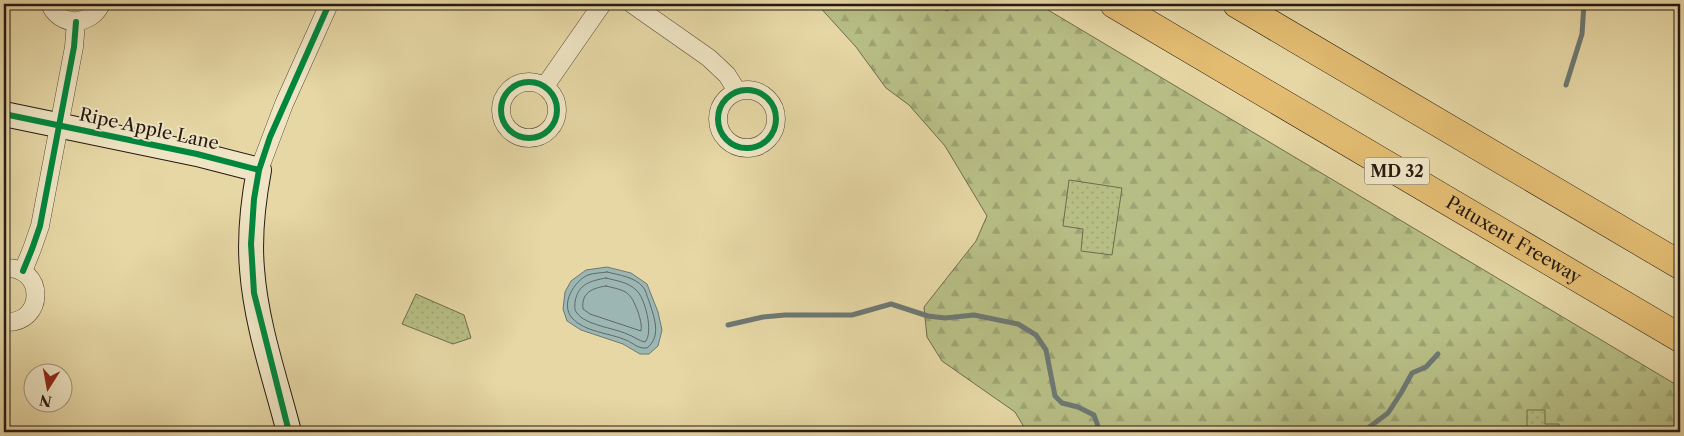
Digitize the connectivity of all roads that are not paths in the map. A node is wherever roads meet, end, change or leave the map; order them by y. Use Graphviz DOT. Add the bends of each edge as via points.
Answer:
graph roads {
  1 [pos="50,4"];
  2 [pos="101,4"];
  3 [pos="329,4"];
  4 [pos="602,4"];
  5 [pos="632,4"];
  6 [pos="1114,4"];
  7 [pos="1237,4"];
  8 [pos="76,22"];
  9 [pos="545,86"];
  10 [pos="737,91"];
  11 [pos="4,114"];
  12 [pos="58,125"];
  13 [pos="259,170"];
  14 [pos="1680,265"];
  15 [pos="4,268"];
  16 [pos="22,271"];
  17 [pos="4,322"];
  18 [pos="1680,338"];
  19 [pos="288,432"];
  1 -- 8 [label="street" via="55,13"];
  2 -- 8 [label="street" via="90,18"];
  3 -- 13 [label="street" via="284,104"];
  4 -- 9 [label="street"];
  5 -- 10 [label="street" via="709,58 727,75"];
  6 -- 18 [label="highway, Patuxent Freeway / MD 32"];
  7 -- 14 [label="highway"];
  8 -- 12 [label="street"];
  11 -- 12 [label="street, Ripe Apple Lane"];
  12 -- 13 [label="street, Ripe Apple Lane"];
  12 -- 16 [label="street" via="40,226"];
  13 -- 19 [label="street" via="252,218 254,285 259,318"];
  15 -- 16 [label="street"];
  16 -- 17 [label="street" via="36,291 35,301 22,319"];
}
